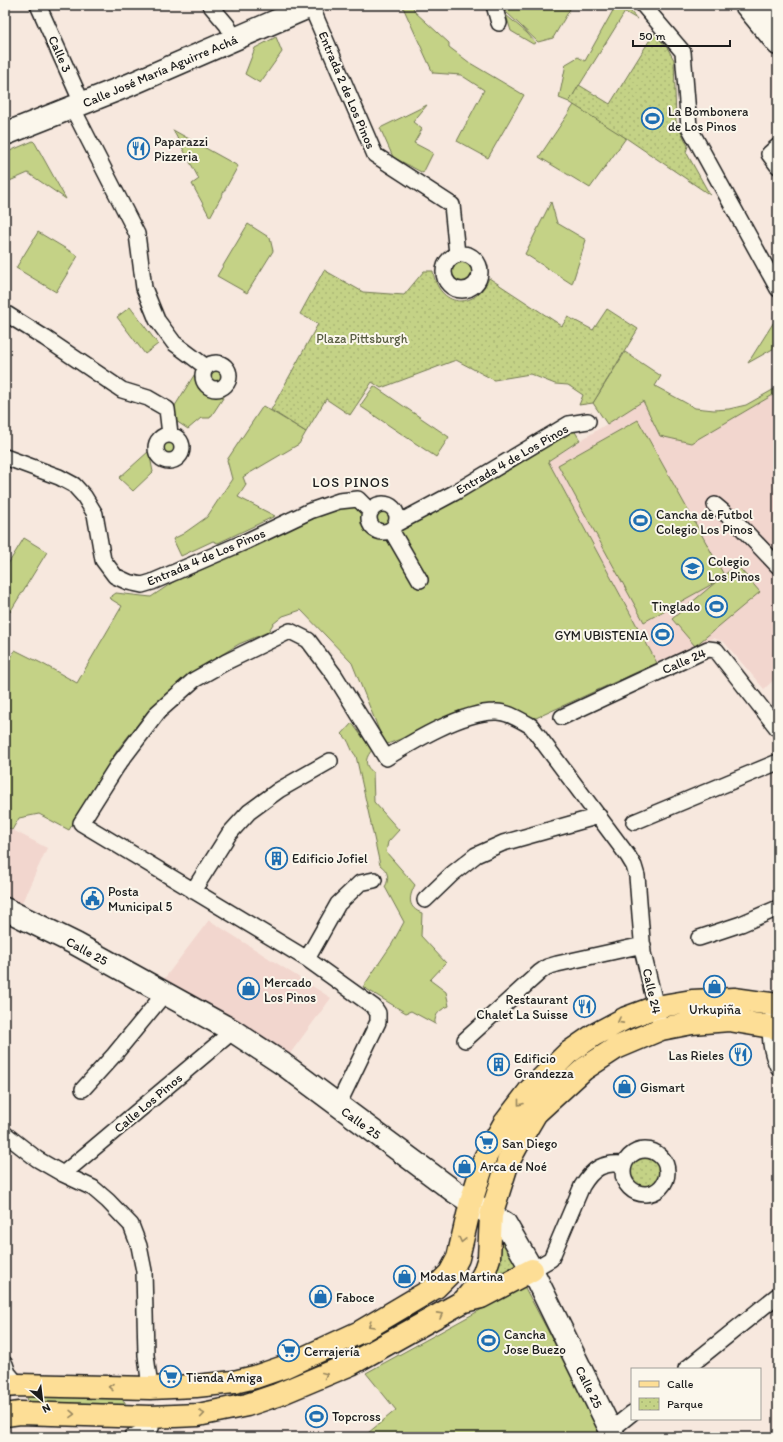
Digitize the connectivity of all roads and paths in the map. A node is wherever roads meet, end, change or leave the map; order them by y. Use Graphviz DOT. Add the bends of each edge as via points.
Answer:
graph roads {
  1 [pos="38,5"];
  2 [pos="210,5"];
  3 [pos="494,5"];
  4 [pos="643,5"];
  5 [pos="746,5"];
  6 [pos="772,5"];
  7 [pos="312,6"];
  8 [pos="778,12"];
  9 [pos="499,23"];
  10 [pos="234,40"];
  11 [pos="778,44"];
  12 [pos="77,105"];
  13 [pos="5,134"];
  14 [pos="778,146"];
  15 [pos="778,166"];
  16 [pos="456,254"];
  17 [pos="778,289"];
  18 [pos="5,313"];
  19 [pos="206,367"];
  20 [pos="588,421"];
  21 [pos="170,434"];
  22 [pos="5,457"];
  23 [pos="715,504"];
  24 [pos="370,511"];
  25 [pos="393,527"];
  26 [pos="778,566"];
  27 [pos="420,580"];
  28 [pos="562,717"];
  29 [pos="778,729"];
  30 [pos="330,761"];
  31 [pos="778,762"];
  32 [pos="599,816"];
  33 [pos="634,822"];
  34 [pos="374,880"];
  35 [pos="193,891"];
  36 [pos="425,900"];
  37 [pos="778,908"];
  38 [pos="5,909"];
  39 [pos="699,938"];
  40 [pos="643,949"];
  41 [pos="307,959"];
  42 [pos="165,993"];
  43 [pos="776,1004"];
  44 [pos="656,1007"];
  45 [pos="774,1027"];
  46 [pos="661,1029"];
  47 [pos="233,1031"];
  48 [pos="465,1040"];
  49 [pos="778,1067"];
  50 [pos="83,1089"];
  51 [pos="338,1106"];
  52 [pos="5,1134"];
  53 [pos="624,1164"];
  54 [pos="63,1174"];
  55 [pos="471,1202"];
  56 [pos="491,1216"];
  57 [pos="532,1270"];
  58 [pos="778,1294"];
  59 [pos="464,1301"];
  60 [pos="5,1364"];
  61 [pos="687,1368"];
  62 [pos="11,1385"];
  63 [pos="150,1388"];
  64 [pos="13,1414"];
  65 [pos="631,1414"];
  66 [pos="152,1427"];
  67 [pos="613,1434"];
  68 [pos="132,1437"];
  1 -- 12 [label="street, Calle 3"];
  2 -- 10 [label="street" via="227,25"];
  3 -- 9 [label="street"];
  4 -- 17 [label="street" via="683,52 689,127"];
  5 -- 11 [label="street"];
  6 -- 8 [label="street"];
  7 -- 10 [label="street, Calle José María Aguirre Achá"];
  7 -- 16 [label="street, Entrada 2 de Los Pinos" via="376,155 452,204"];
  10 -- 12 [label="street, Calle José María Aguirre Achá"];
  12 -- 13 [label="street, Calle José María Aguirre Achá"];
  12 -- 19 [label="street, Calle 3" via="137,234 144,288 157,320 174,343"];
  14 -- 15 [label="street" via="768,154"];
  18 -- 21 [label="street" via="122,390 148,398 166,409"];
  20 -- 25 [label="street, Entrada 4 de Los Pinos" via="569,424"];
  22 -- 24 [label="street, Entrada 4 de Los Pinos" via="74,485 95,514 103,560 115,576 142,585 247,541 310,511 339,501 358,500"];
  23 -- 26 [label="street"];
  24 -- 25 [label="street" via="368,521 373,528 382,532"];
  24 -- 25 [label="street" via="376,505 389,505 397,515"];
  25 -- 27 [label="street"];
  28 -- 29 [label="street, Calle 24" via="708,649 716,650"];
  30 -- 35 [label="street" via="279,790 249,812 230,834"];
  31 -- 33 [label="street"];
  32 -- 35 [label="street, Calle 24" via="531,726 513,716 496,711 476,714 446,725 386,758 331,670 308,640 290,631 194,680 158,712 117,766 81,823"];
  32 -- 36 [label="street" via="503,842 476,855"];
  32 -- 40 [label="street, Calle 24" via="634,866"];
  34 -- 41 [label="street" via="360,883 338,904"];
  35 -- 41 [label="street"];
  37 -- 39 [label="street"];
  38 -- 42 [label="street, Calle 25" via="76,944"];
  40 -- 44 [label="street, Calle 24"];
  40 -- 48 [label="street" via="547,967"];
  41 -- 51 [label="street" via="374,1007 378,1013 378,1022"];
  42 -- 47 [label="street, Calle 25"];
  42 -- 50 [label="street"];
  43 -- 44 [label="main road" via="734,999 692,1001"];
  43 -- 45 [label="street"];
  44 -- 46 [label="street, Calle 24"];
  44 -- 55 [label="main road, one-way" via="626,1018 594,1035 568,1053 530,1090 504,1124 485,1158"];
  45 -- 46 [label="main road" via="729,1020"];
  45 -- 49 [label="street" via="772,1054"];
  46 -- 56 [label="main road" via="616,1048 584,1069 536,1113 508,1162"];
  47 -- 51 [label="street, Calle 25" via="284,1064"];
  47 -- 54 [label="street, Calle Los Pinos"];
  51 -- 55 [label="street, Calle 25"];
  52 -- 54 [label="street" via="37,1159"];
  53 -- 57 [label="street" via="612,1163 601,1166 588,1176 551,1259"];
  54 -- 63 [label="street" via="93,1188 108,1201 131,1225 137,1239 144,1271 146,1355"];
  55 -- 56 [label="street, Calle 25"];
  55 -- 63 [label="main road, one-way" via="458,1258 450,1273 436,1286 360,1332 256,1377 196,1386"];
  56 -- 57 [label="street, Calle 25" via="505,1223"];
  56 -- 59 [label="main road" via="489,1258 484,1273"];
  57 -- 59 [label="main road" via="481,1297"];
  57 -- 67 [label="street, Calle 25"];
  58 -- 61 [label="street"];
  66 -- 59 [label="main road, one-way" via="247,1406 270,1397 351,1364"];
  60 -- 62 [label="street"];
  63 -- 62 [label="main road, one-way"];
  62 -- 64 [label="main road"];
  63 -- 66 [label="main road"];
  64 -- 66 [label="main road, one-way"];
  65 -- 67 [label="street"];
  66 -- 68 [label="street"];
}
